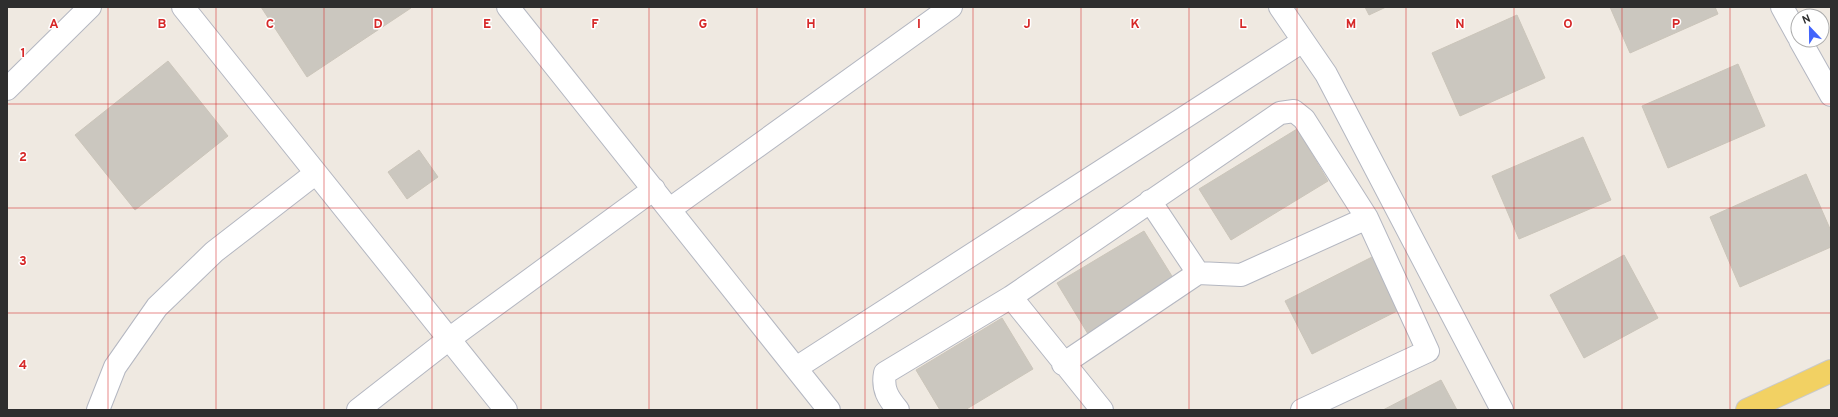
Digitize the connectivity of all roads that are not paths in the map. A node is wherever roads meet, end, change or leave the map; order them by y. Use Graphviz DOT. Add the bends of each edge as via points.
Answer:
graph roads {
  1 [pos="90,7"];
  2 [pos="182,7"];
  3 [pos="508,7"];
  4 [pos="951,7"];
  5 [pos="1280,7"];
  6 [pos="1782,7"];
  7 [pos="1790,22"];
  8 [pos="1303,41"];
  9 [pos="1805,48"];
  10 [pos="7,89"];
  11 [pos="1831,95"];
  12 [pos="316,173"];
  13 [pos="654,189"];
  14 [pos="1150,201"];
  15 [pos="670,209"];
  16 [pos="1367,218"];
  17 [pos="1198,273"];
  18 [pos="1011,297"];
  19 [pos="449,339"];
  20 [pos="1063,364"];
  21 [pos="796,368"];
  22 [pos="1831,371"];
  23 [pos="98,410"];
  24 [pos="358,410"];
  25 [pos="506,410"];
  26 [pos="829,410"];
  27 [pos="898,410"];
  28 [pos="1102,410"];
  29 [pos="1302,410"];
  30 [pos="1502,410"];
  31 [pos="1748,410"];
  1 -- 10 [label="street"];
  2 -- 12 [label="street"];
  3 -- 13 [label="street"];
  4 -- 15 [label="street"];
  5 -- 8 [label="street"];
  6 -- 7 [label="street"];
  8 -- 21 [label="street"];
  8 -- 30 [label="street" via="1326,74"];
  9 -- 11 [label="street"];
  12 -- 19 [label="street"];
  12 -- 23 [label="street" via="214,252 157,307 115,367"];
  13 -- 15 [label="street"];
  13 -- 19 [label="street"];
  14 -- 16 [label="street" via="1280,113 1294,111 1304,119"];
  14 -- 17 [label="street"];
  14 -- 18 [label="street"];
  15 -- 21 [label="street"];
  16 -- 17 [label="street" via="1241,275"];
  16 -- 29 [label="street" via="1428,351"];
  17 -- 20 [label="street"];
  18 -- 20 [label="street"];
  18 -- 27 [label="street" via="885,374 883,385 889,400"];
  19 -- 24 [label="street"];
  19 -- 25 [label="street"];
  20 -- 28 [label="street"];
  21 -- 26 [label="street"];
  22 -- 31 [label="main road"];
}
